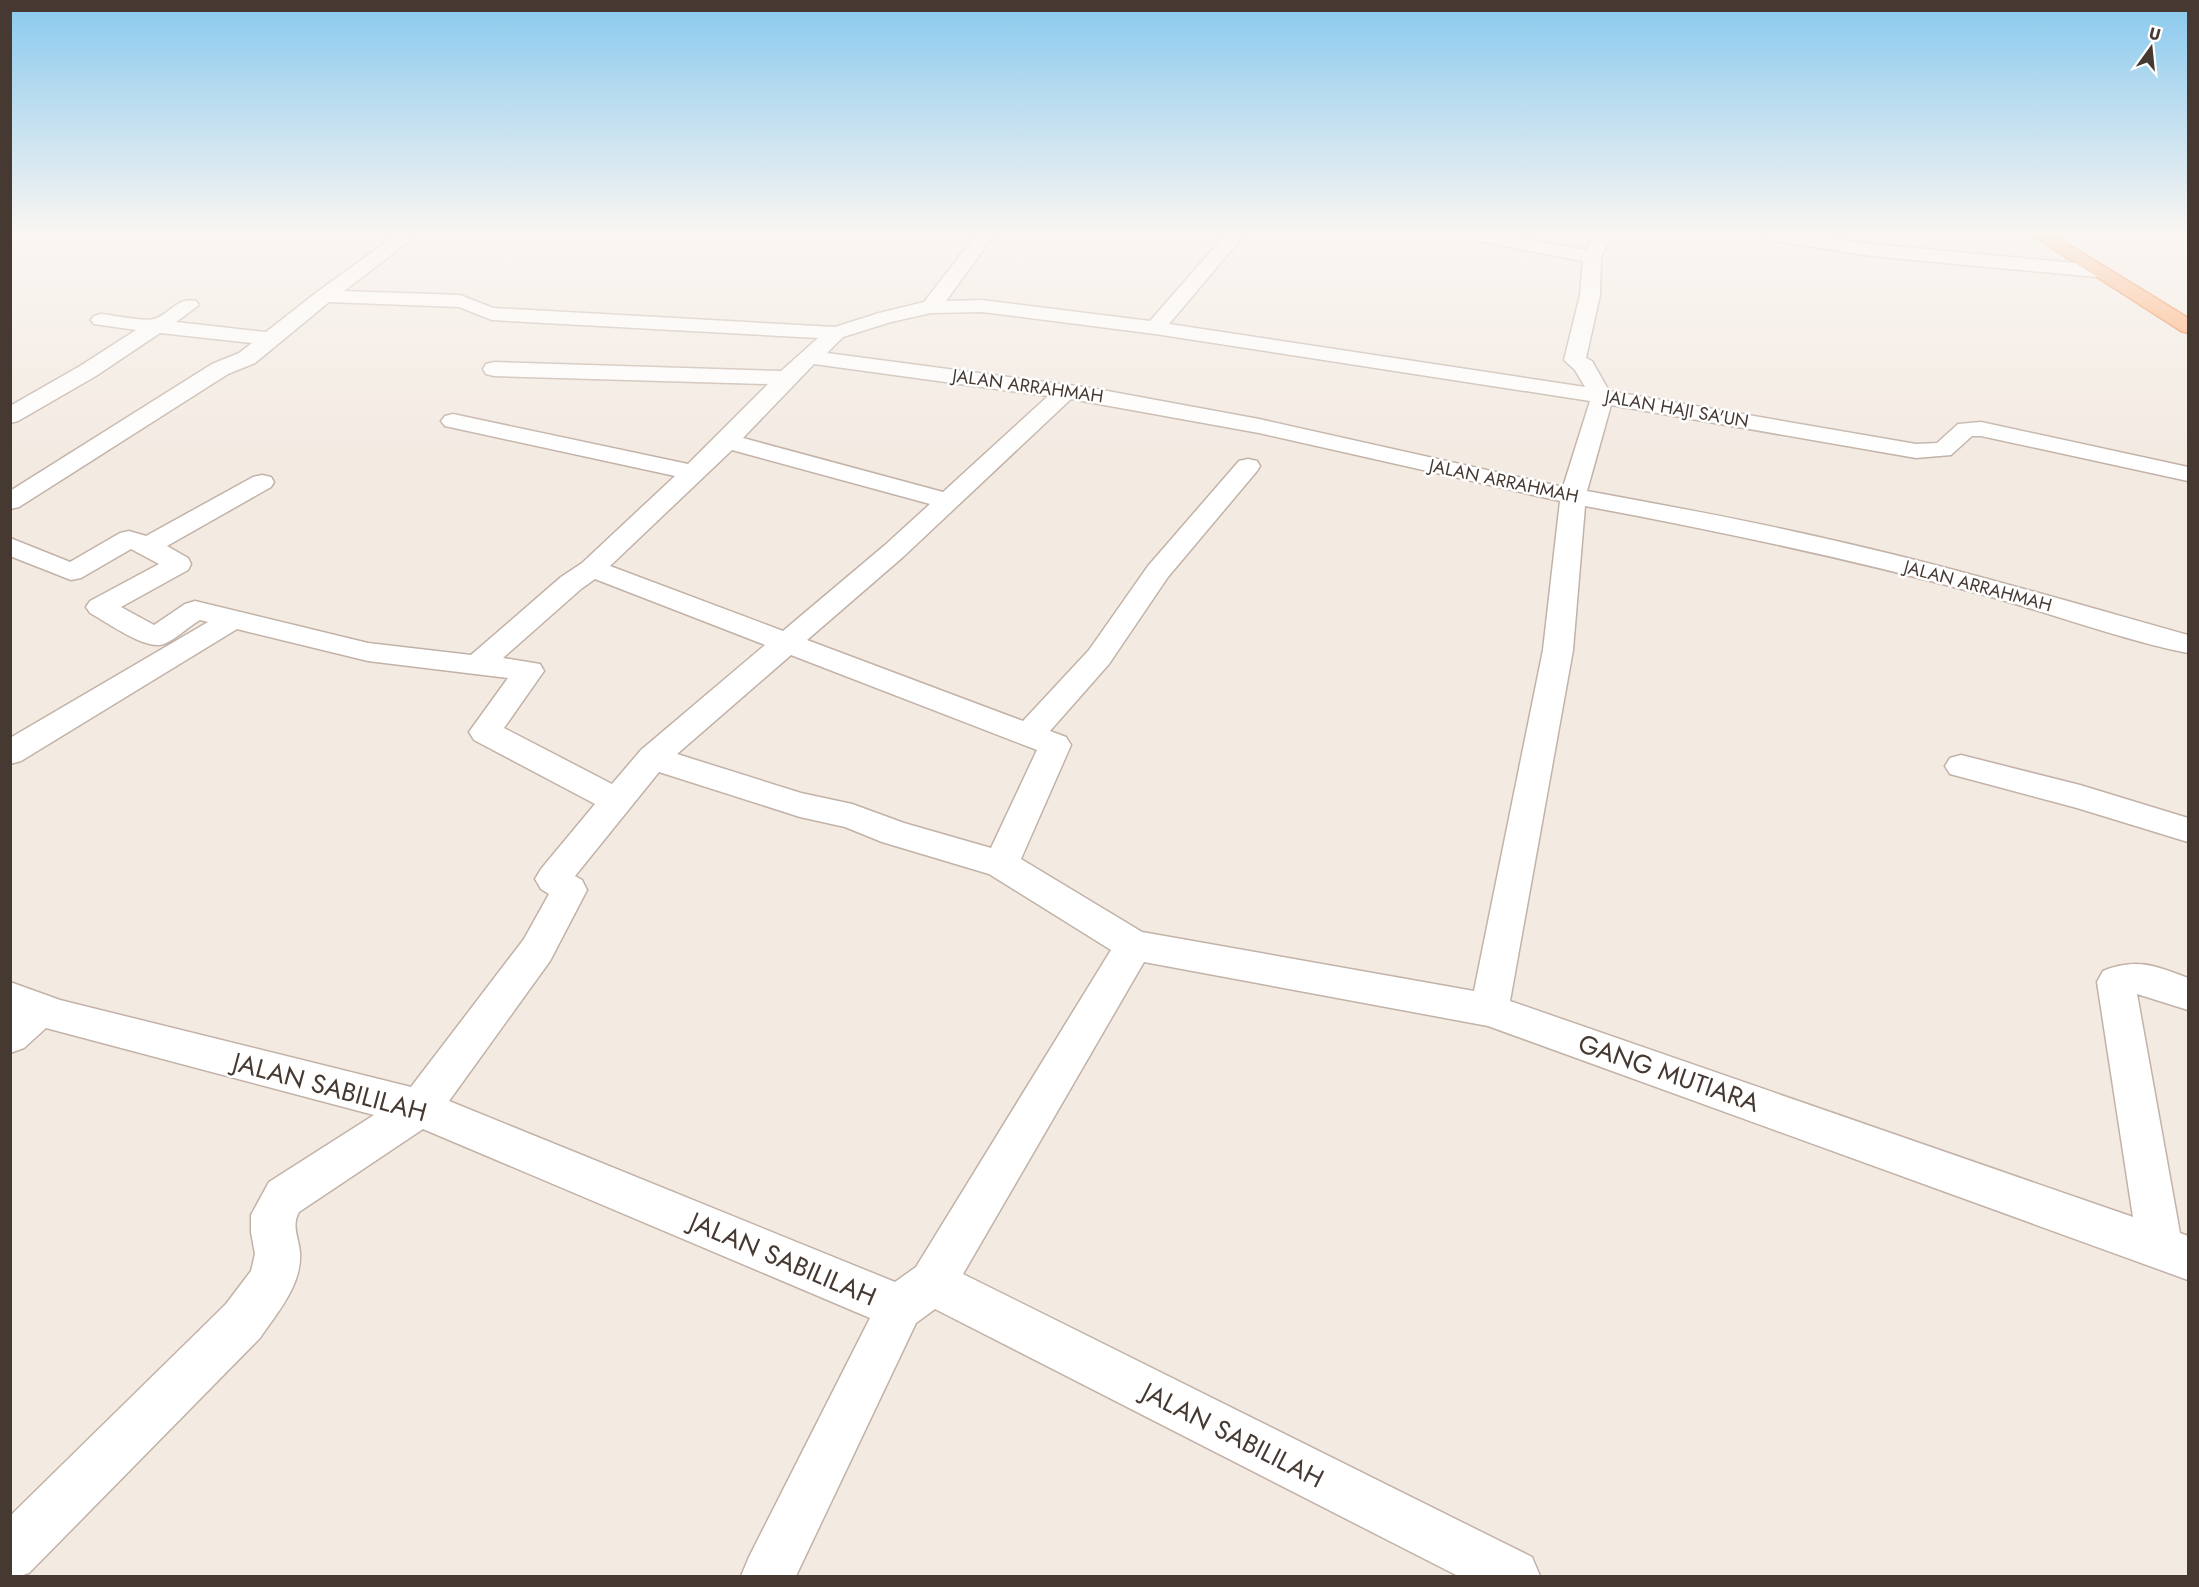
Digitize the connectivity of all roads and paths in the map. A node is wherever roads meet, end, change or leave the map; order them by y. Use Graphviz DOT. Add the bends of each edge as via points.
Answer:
graph roads {
  1 [pos="182,309"];
  2 [pos="307,309"];
  3 [pos="478,309"];
  4 [pos="925,309"];
  5 [pos="1006,309"];
  6 [pos="1171,309"];
  7 [pos="1586,309"];
  8 [pos="2159,309"];
  9 [pos="101,320"];
  10 [pos="153,327"];
  11 [pos="2188,327"];
  12 [pos="1155,328"];
  13 [pos="836,333"];
  14 [pos="269,339"];
  15 [pos="812,357"];
  16 [pos="494,369"];
  17 [pos="786,378"];
  18 [pos="1066,391"];
  19 [pos="1601,396"];
  20 [pos="10,416"];
  21 [pos="453,421"];
  22 [pos="727,441"];
  23 [pos="1248,466"];
  24 [pos="694,473"];
  25 [pos="2188,474"];
  26 [pos="262,482"];
  27 [pos="1573,496"];
  28 [pos="948,501"];
  29 [pos="10,502"];
  30 [pos="10,546"];
  31 [pos="148,546"];
  32 [pos="592,568"];
  33 [pos="233,618"];
  34 [pos="788,642"];
  35 [pos="2188,644"];
  36 [pos="476,666"];
  37 [pos="1028,736"];
  38 [pos="10,753"];
  39 [pos="652,758"];
  40 [pos="1961,766"];
  41 [pos="615,800"];
  42 [pos="2188,830"];
  43 [pos="1001,864"];
  44 [pos="1134,945"];
  45 [pos="2188,994"];
  46 [pos="1490,1010"];
  47 [pos="21,1014"];
  48 [pos="420,1108"];
  49 [pos="2174,1252"];
  50 [pos="916,1295"];
  51 [pos="10,1554"];
  52 [pos="768,1576"];
  53 [pos="1513,1576"];
  1 -- 10 [label="street"];
  2 -- 14 [label="street"];
  3 -- 13 [label="street" via="492,315"];
  4 -- 13 [label="street, JALAN HAJI SA'UN" via="886,316"];
  5 -- 12 [label="street, JALAN HAJI SA'UN"];
  6 -- 12 [label="street"];
  7 -- 19 [label="street" via="1575,360 1584,366"];
  8 -- 11 [label="highway"];
  9 -- 10 [label="street"];
  10 -- 14 [label="street"];
  10 -- 20 [label="street" via="88,371"];
  12 -- 19 [label="street, JALAN HAJI SA'UN"];
  13 -- 15 [label="street"];
  14 -- 29 [label="street" via="246,358 220,369"];
  15 -- 17 [label="street"];
  15 -- 18 [label="street, JALAN ARRAHMAH"];
  16 -- 17 [label="street"];
  17 -- 22 [label="street"];
  18 -- 27 [label="street, JALAN ARRAHMAH" via="1259,426"];
  18 -- 28 [label="street"];
  19 -- 25 [label="street, JALAN HAJI SA'UN" via="1916,451 1943,450 1966,429 1981,429"];
  19 -- 27 [label="street"];
  21 -- 24 [label="street"];
  22 -- 24 [label="street"];
  22 -- 28 [label="street"];
  23 -- 37 [label="street" via="1158,572 1099,657"];
  24 -- 32 [label="street"];
  26 -- 31 [label="street"];
  27 -- 35 [label="street, JALAN ARRAHMAH" via="1833,548"];
  27 -- 46 [label="street" via="1558,650"];
  28 -- 34 [label="street"];
  30 -- 31 [label="street" via="71,572 129,539"];
  31 -- 33 [label="street" via="178,564 100,607 155,637 195,610"];
  32 -- 34 [label="street"];
  32 -- 36 [label="street"];
  33 -- 36 [label="street" via="368,652"];
  33 -- 38 [label="street"];
  34 -- 37 [label="street"];
  34 -- 39 [label="street"];
  36 -- 41 [label="street" via="529,671 484,732"];
  37 -- 43 [label="street" via="1055,745"];
  39 -- 41 [label="street"];
  39 -- 43 [label="street"];
  40 -- 42 [label="street"];
  41 -- 48 [label="street" via="553,879 569,890 537,950"];
  43 -- 44 [label="street"];
  44 -- 46 [label="street, GANG MUTIARA"];
  44 -- 50 [label="street"];
  45 -- 49 [label="street" via="2148,980 2129,977 2116,982"];
  46 -- 49 [label="street, GANG MUTIARA"];
  47 -- 48 [label="street, JALAN SABILILAH" via="59,1016"];
  48 -- 50 [label="street, JALAN SABILILAH"];
  48 -- 51 [label="street" via="284,1197 273,1215 278,1254 272,1282 243,1321"];
  50 -- 52 [label="street"];
  50 -- 53 [label="street, JALAN SABILILAH"];
}
